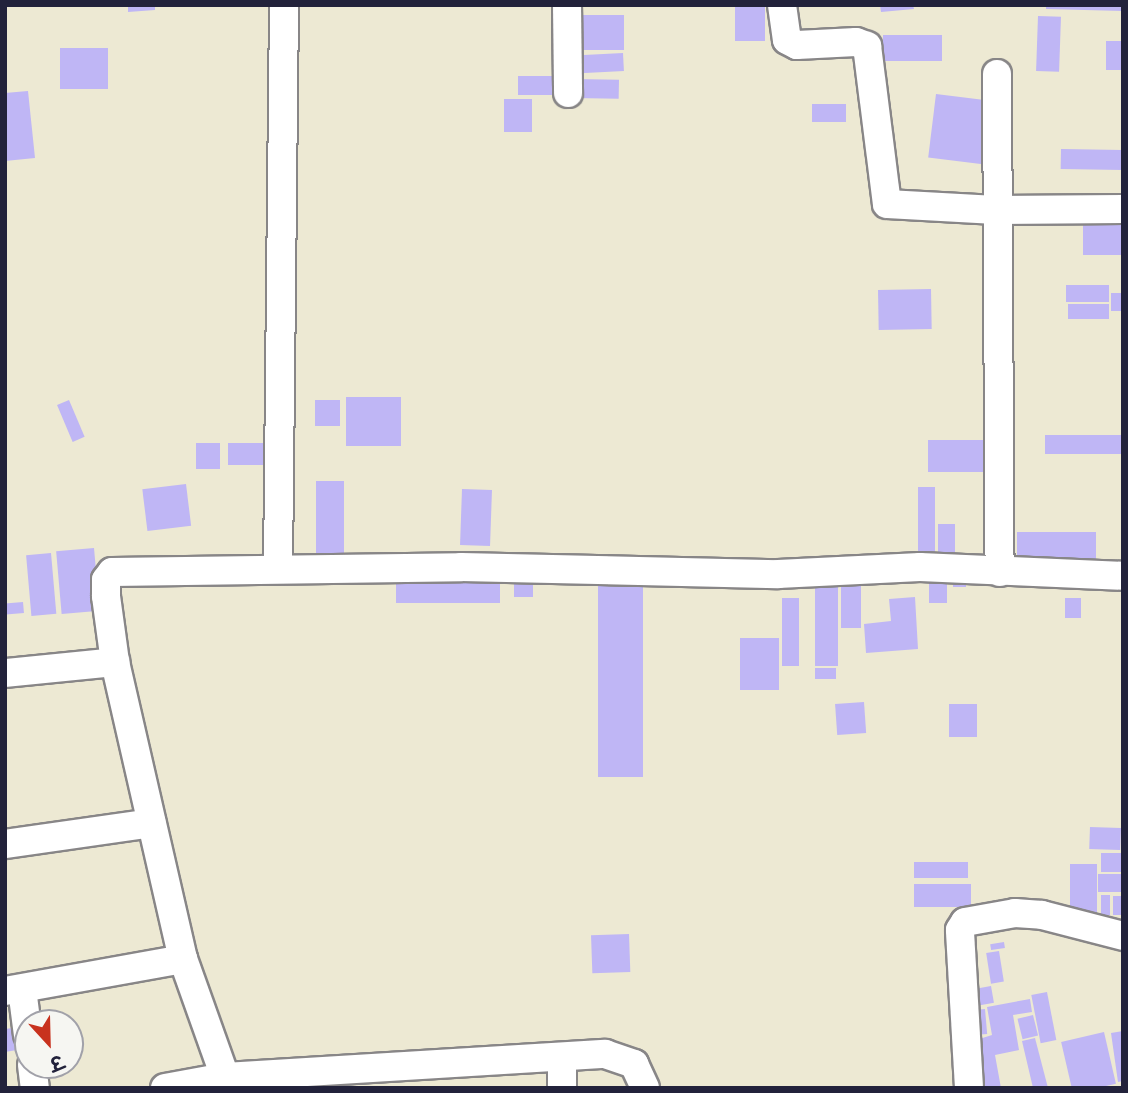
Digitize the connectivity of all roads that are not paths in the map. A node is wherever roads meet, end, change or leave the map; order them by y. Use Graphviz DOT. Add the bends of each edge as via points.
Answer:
graph roads {
  1 [pos="284,5"];
  2 [pos="567,5"];
  3 [pos="782,5"];
  4 [pos="997,74"];
  5 [pos="568,93"];
  6 [pos="1123,209"];
  7 [pos="996,210"];
  8 [pos="278,568"];
  9 [pos="1000,572"];
  10 [pos="1123,576"];
  11 [pos="115,662"];
  12 [pos="5,673"];
  13 [pos="152,823"];
  14 [pos="5,844"];
  15 [pos="1123,936"];
  16 [pos="183,959"];
  17 [pos="13,990"];
  18 [pos="19,1009"];
  19 [pos="562,1057"];
  20 [pos="386,1077"];
  21 [pos="227,1082"];
  22 [pos="165,1088"];
  23 [pos="562,1088"];
  24 [pos="645,1088"];
  25 [pos="969,1088"];
  1 -- 8 [label="street"];
  2 -- 5 [label="street"];
  3 -- 7 [label="street" via="787,40 797,45 856,42 867,46 887,204"];
  4 -- 7 [label="street"];
  6 -- 7 [label="street"];
  7 -- 9 [label="street"];
  8 -- 9 [label="street" via="778,574 920,567"];
  8 -- 11 [label="street" via="112,572 106,580 106,596"];
  9 -- 10 [label="street"];
  11 -- 12 [label="street"];
  11 -- 13 [label="street"];
  13 -- 14 [label="street"];
  13 -- 16 [label="street"];
  15 -- 25 [label="street" via="1042,915 1015,913 965,922 960,930"];
  16 -- 17 [label="street"];
  16 -- 21 [label="street"];
  17 -- 18 [label="street"];
  19 -- 20 [label="street"];
  19 -- 23 [label="street"];
  19 -- 24 [label="street" via="605,1054 623,1058 634,1064"];
  20 -- 21 [label="street"];
  21 -- 22 [label="street"];
}
